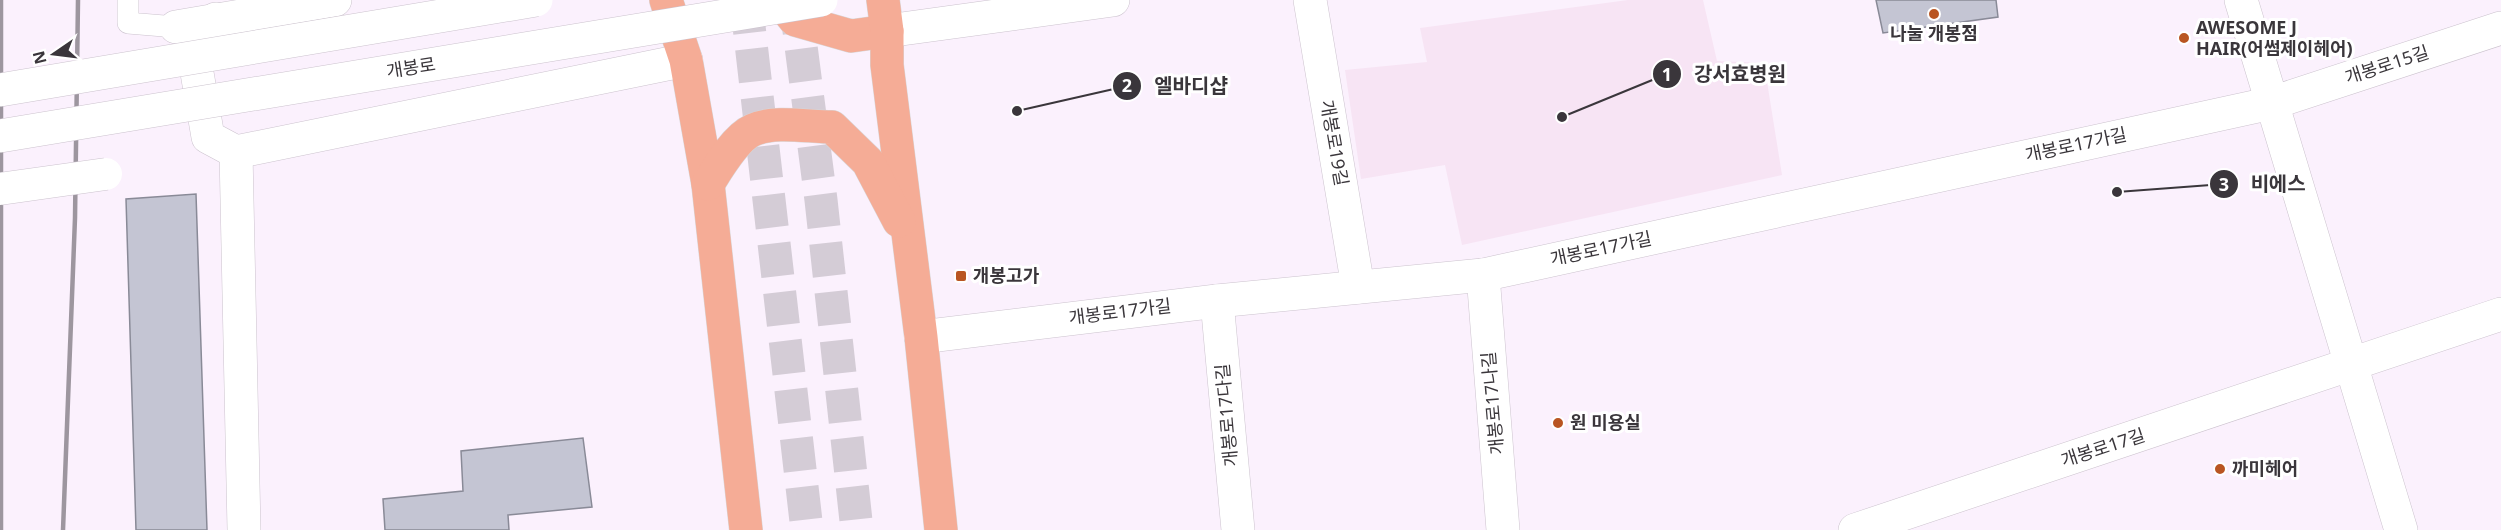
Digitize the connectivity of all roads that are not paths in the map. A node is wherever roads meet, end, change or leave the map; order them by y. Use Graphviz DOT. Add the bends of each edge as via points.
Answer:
graph roads {
  1 [pos="128,0"];
  2 [pos="334,0"];
  3 [pos="536,0"];
  4 [pos="666,0"];
  5 [pos="779,0"];
  6 [pos="821,0"];
  7 [pos="1113,0"];
  8 [pos="1310,0"];
  9 [pos="2241,0"];
  10 [pos="885,15"];
  11 [pos="216,19"];
  12 [pos="176,27"];
  13 [pos="2501,28"];
  14 [pos="686,60"];
  15 [pos="0,90"];
  16 [pos="2272,103"];
  17 [pos="0,136"];
  18 [pos="236,152"];
  19 [pos="106,174"];
  20 [pos="708,184"];
  21 [pos="0,189"];
  22 [pos="909,242"];
  23 [pos="1483,275"];
  24 [pos="1358,287"];
  25 [pos="1217,301"];
  26 [pos="2501,314"];
  27 [pos="921,337"];
  28 [pos="2351,366"];
  29 [pos="244,530"];
  30 [pos="746,530"];
  31 [pos="941,530"];
  32 [pos="1238,530"];
  33 [pos="1503,530"];
  34 [pos="1855,530"];
  35 [pos="2401,530"];
  1 -- 12 [label="lane" via="128,23"];
  2 -- 11 [label="street"];
  3 -- 15 [label="street, bridge"];
  4 -- 14 [label="main road"];
  5 -- 10 [label="main road" via="795,20 850,36"];
  6 -- 17 [label="street, 개봉로, bridge"];
  7 -- 10 [label="street"];
  8 -- 24 [label="street, 개봉로19길"];
  9 -- 16 [label="street"];
  10 -- 22 [label="main road" via="887,65"];
  11 -- 12 [label="street"];
  11 -- 18 [label="street" via="195,61 208,138"];
  13 -- 16 [label="street, 개봉로15길"];
  14 -- 18 [label="street"];
  14 -- 20 [label="main road"];
  16 -- 23 [label="street, 개봉로17가길"];
  16 -- 28 [label="street"];
  18 -- 29 [label="street"];
  19 -- 21 [label="street, bridge"];
  20 -- 22 [label="main road" via="725,156 752,131 778,126 832,128 868,162"];
  20 -- 30 [label="main road"];
  22 -- 27 [label="main road"];
  23 -- 24 [label="street, 개봉로17가길"];
  23 -- 33 [label="street, 개봉로17나길"];
  24 -- 25 [label="street, 개봉로17가길"];
  25 -- 27 [label="street, 개봉로17가길"];
  25 -- 32 [label="street, 개봉로17다길"];
  26 -- 28 [label="street"];
  27 -- 31 [label="main road"];
  28 -- 34 [label="street, 개봉로17길"];
  28 -- 35 [label="street"];
}
